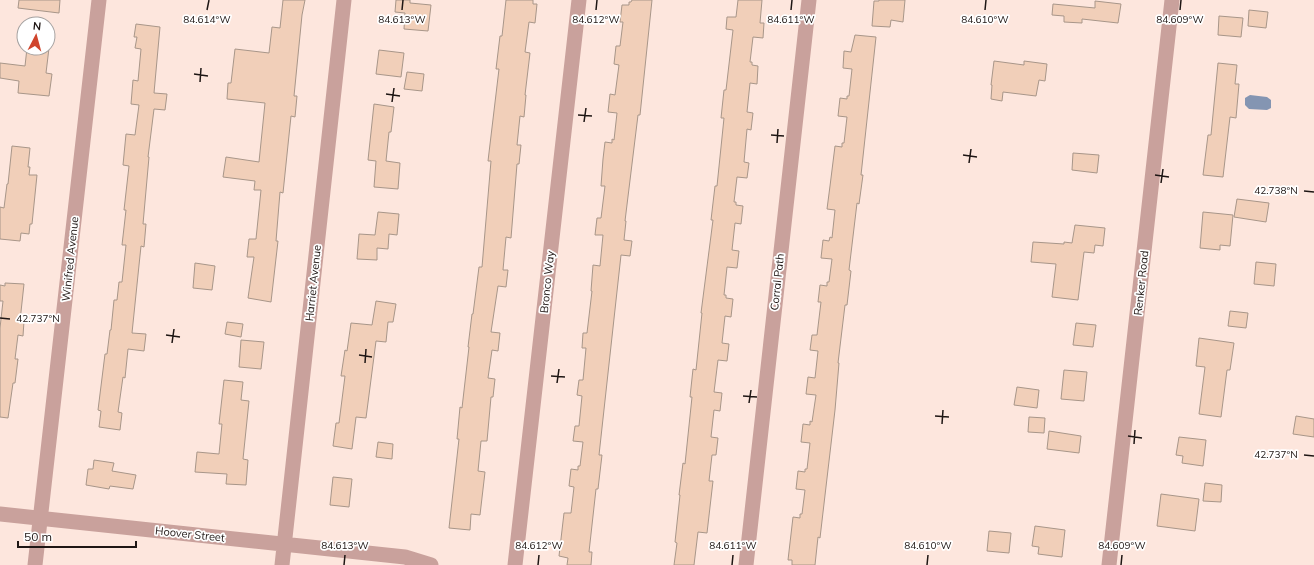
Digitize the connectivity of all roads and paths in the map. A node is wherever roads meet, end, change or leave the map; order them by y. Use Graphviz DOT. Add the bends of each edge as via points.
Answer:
graph roads {
  1 [pos="99,0"];
  2 [pos="344,0"];
  3 [pos="579,0"];
  4 [pos="809,0"];
  5 [pos="1172,0"];
  6 [pos="0,514"];
  7 [pos="40,519"];
  8 [pos="284,544"];
  9 [pos="35,565"];
  10 [pos="282,565"];
  11 [pos="431,565"];
  12 [pos="515,565"];
  13 [pos="746,565"];
  14 [pos="1109,565"];
  1 -- 7 [label="street, Winifred Avenue"];
  2 -- 8 [label="street, Harriet Avenue"];
  3 -- 12 [label="street, Bronco Way"];
  4 -- 13 [label="street, Corral Path"];
  5 -- 14 [label="street, Renker Road"];
  6 -- 7 [label="street, Hoover Street"];
  7 -- 8 [label="street, Hoover Street"];
  7 -- 9 [label="street, Winifred Avenue"];
  8 -- 10 [label="street, Harriet Avenue"];
  8 -- 11 [label="street, Hoover Street" via="404,557"];
}
